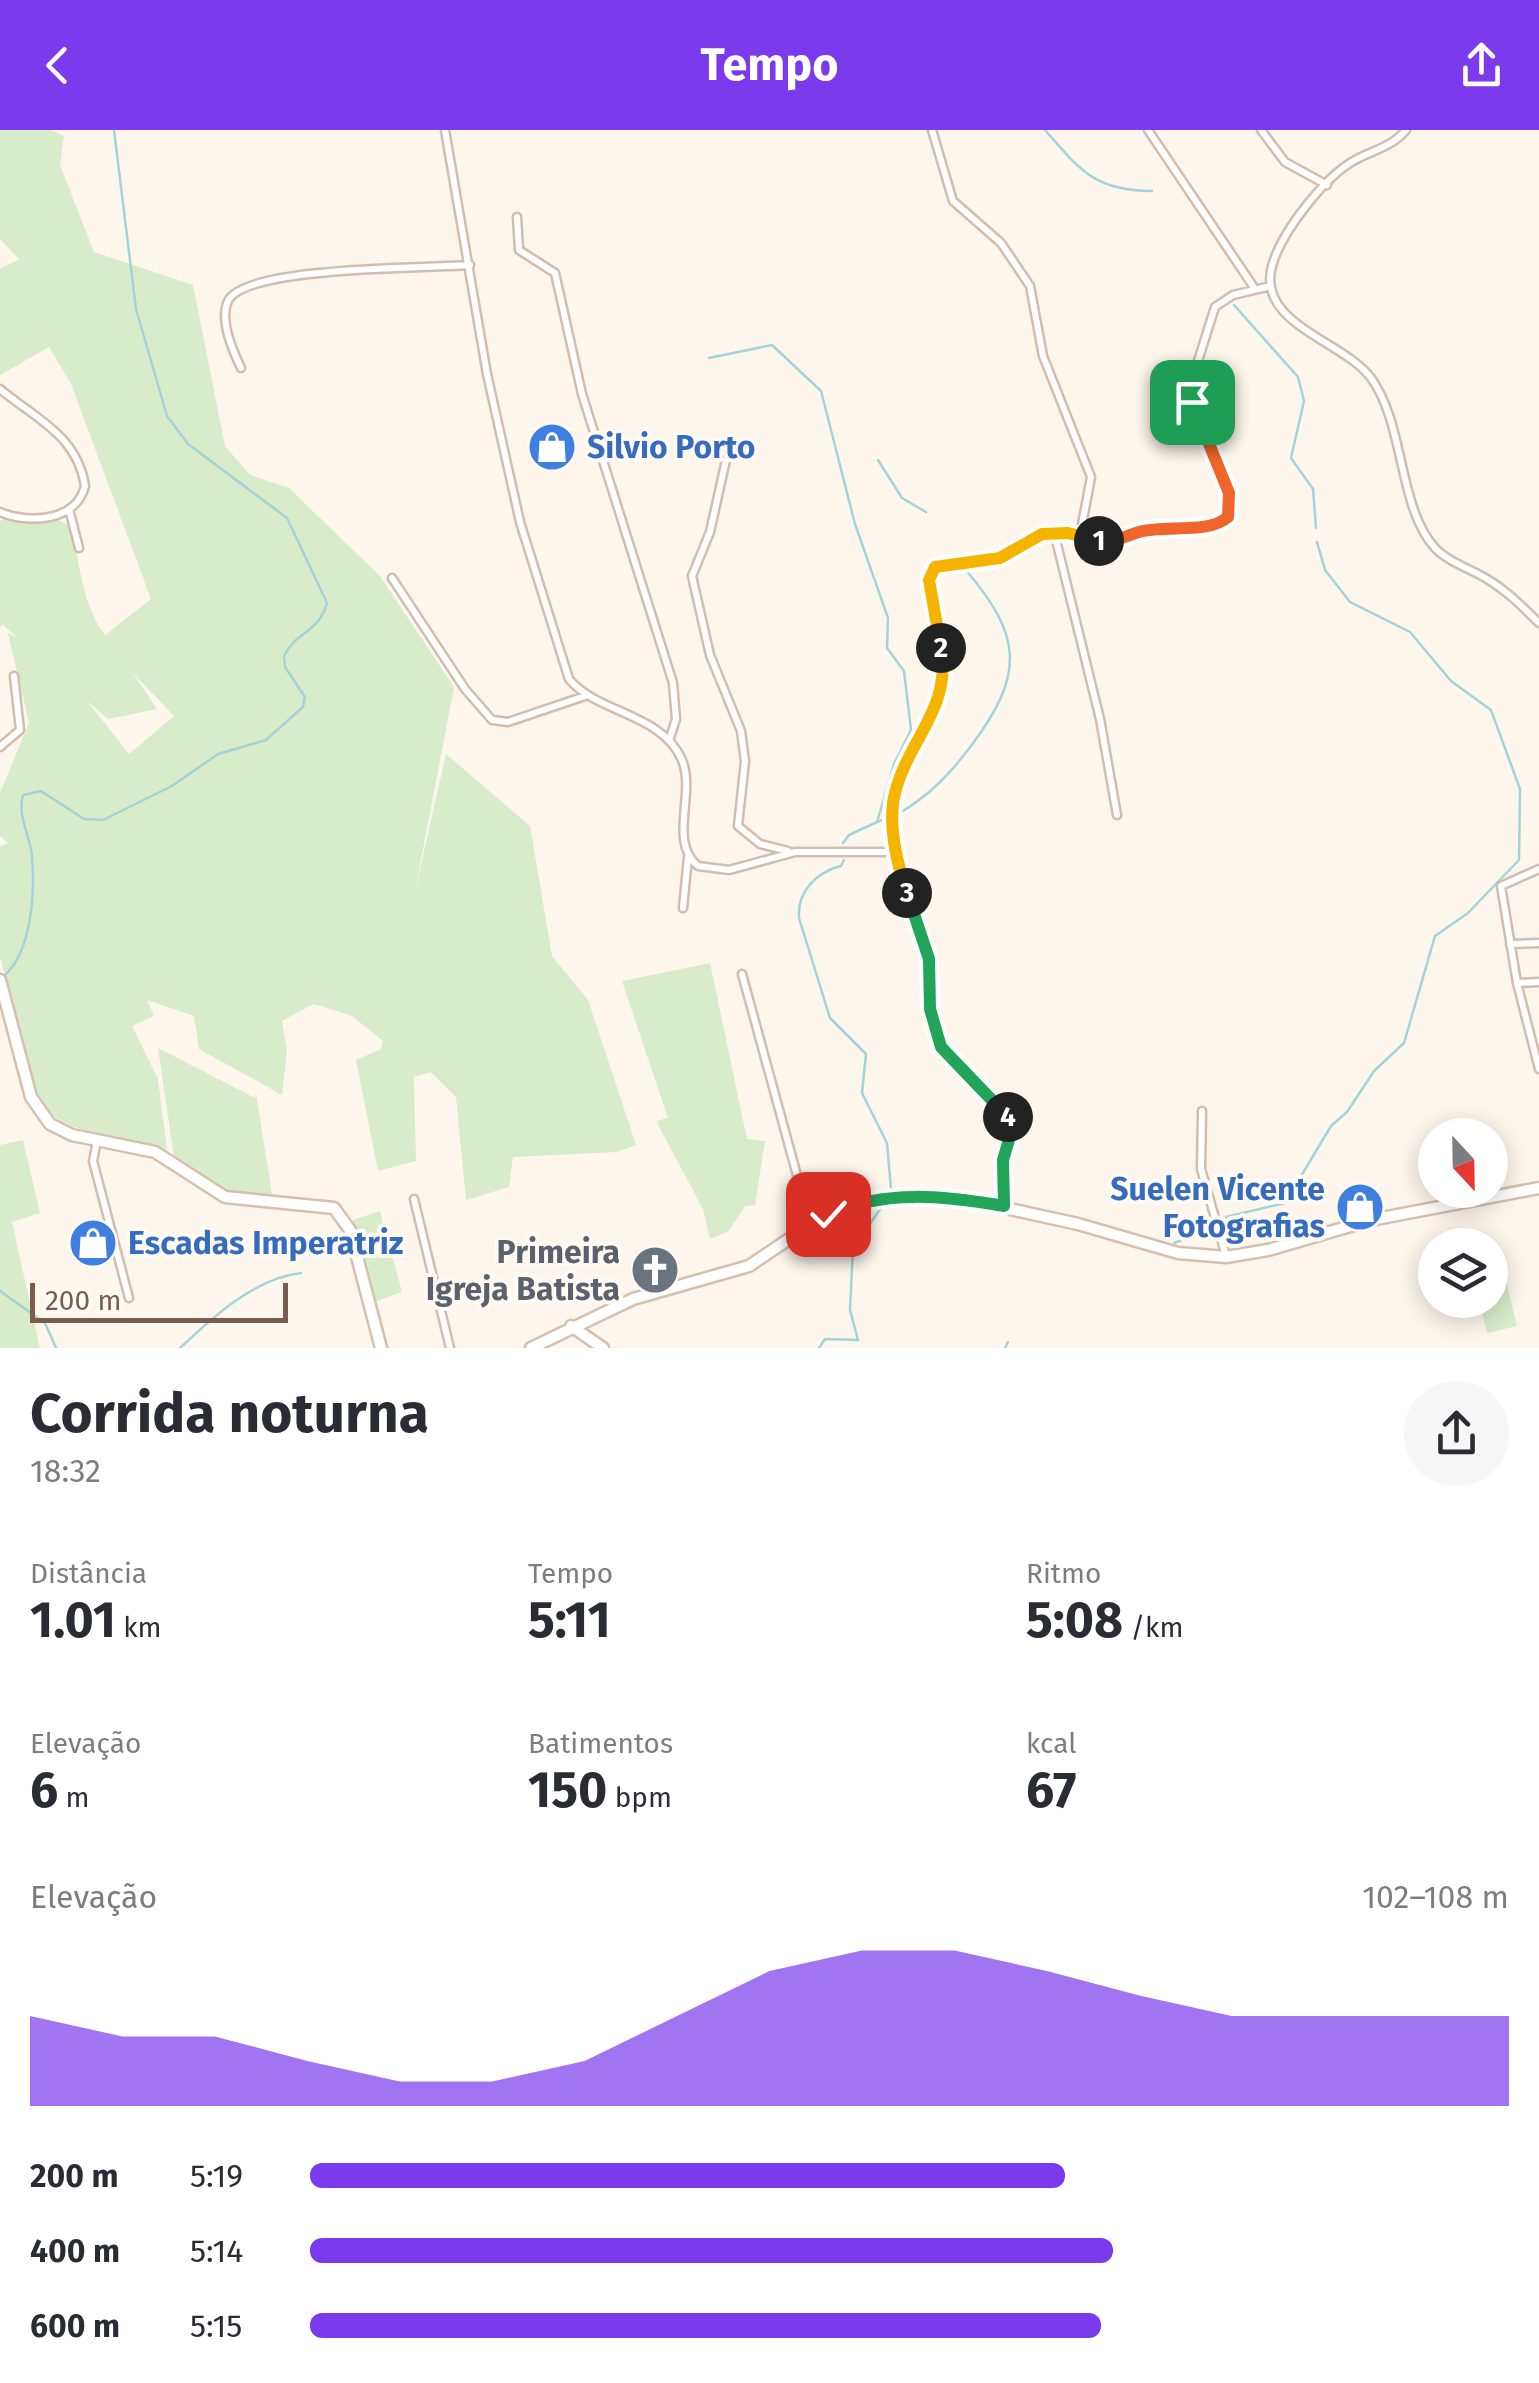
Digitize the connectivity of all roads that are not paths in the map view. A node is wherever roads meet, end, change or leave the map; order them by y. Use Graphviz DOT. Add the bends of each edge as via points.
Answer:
graph roads {
  1 [pos="446,130"];
  2 [pos="932,130"];
  3 [pos="1148,130"];
  4 [pos="1262,130"];
  5 [pos="1406,130"];
  6 [pos="1328,185"];
  7 [pos="518,217"];
  8 [pos="470,265"];
  9 [pos="1271,286"];
  10 [pos="1256,289"];
  11 [pos="241,368"];
  12 [pos="0,389"];
  13 [pos="726,460"];
  14 [pos="69,508"];
  15 [pos="0,512"];
  16 [pos="1054,532"];
  17 [pos="1080,535"];
  18 [pos="79,548"];
  19 [pos="392,578"];
  20 [pos="1539,623"];
  21 [pos="14,676"];
  22 [pos="586,695"];
  23 [pos="668,740"];
  24 [pos="0,746"];
  25 [pos="1117,815"];
  26 [pos="794,852"];
  27 [pos="895,852"];
  28 [pos="688,856"];
  29 [pos="1539,870"];
  30 [pos="684,908"];
  31 [pos="1539,943"];
  32 [pos="1510,944"];
  33 [pos="742,974"];
  34 [pos="0,980"];
  35 [pos="1539,982"];
  36 [pos="1518,984"];
  37 [pos="1536,1042"];
  38 [pos="1539,1069"];
  39 [pos="1202,1111"];
  40 [pos="98,1140"];
  41 [pos="1539,1188"];
  42 [pos="414,1199"];
  43 [pos="1004,1206"];
  44 [pos="810,1225"];
  45 [pos="1226,1257"];
  46 [pos="129,1298"];
  47 [pos="572,1326"];
  48 [pos="381,1348"];
  49 [pos="450,1348"];
  50 [pos="531,1348"];
  51 [pos="603,1348"];
  1 -- 8 [label="street"];
  2 -- 17 [label="street" via="952,201 1002,243 1030,286 1043,356 1092,480"];
  3 -- 10 [label="street"];
  4 -- 6 [label="street" via="1285,162"];
  5 -- 6 [label="street" via="1353,161"];
  6 -- 9 [label="street" via="1288,230"];
  7 -- 23 [label="street" via="519,250 555,273 582,394 673,683 676,719"];
  8 -- 11 [label="street" via="297,275 247,287 228,301 226,324"];
  8 -- 22 [label="street" via="520,522 563,666"];
  9 -- 10 [label="street"];
  9 -- 20 [label="street" via="1289,318 1347,355 1374,383 1435,548 1499,587"];
  10 -- 17 [label="street" via="1216,307 1192,380 1194,409 1230,497 1228,517 1212,526 1156,528 1111,542"];
  12 -- 14 [label="street" via="72,448 85,486"];
  13 -- 26 [label="street" via="692,576 710,655 742,731 738,826 764,846"];
  14 -- 15 [label="street" via="42,518"];
  14 -- 18 [label="street"];
  16 -- 17 [label="street"];
  16 -- 25 [label="street"];
  16 -- 27 [label="street" via="1000,558 946,563 930,572 942,689 896,788"];
  19 -- 22 [label="street" via="489,719 508,722"];
  21 -- 24 [label="street" via="20,730"];
  22 -- 23 [label="street"];
  23 -- 28 [label="street" via="684,768"];
  26 -- 27 [label="street"];
  26 -- 28 [label="street" via="716,871"];
  27 -- 43 [label="street" via="929,959 938,1040 1009,1120"];
  28 -- 30 [label="street"];
  29 -- 32 [label="street" via="1502,886"];
  31 -- 32 [label="street"];
  32 -- 36 [label="street"];
  33 -- 44 [label="street"];
  34 -- 40 [label="main road" via="37,1110 63,1132"];
  35 -- 36 [label="street"];
  36 -- 37 [label="street"];
  37 -- 38 [label="street"];
  39 -- 45 [label="street" via="1200,1169"];
  40 -- 46 [label="street" via="93,1161"];
  40 -- 48 [label="main road" via="163,1156 231,1199 336,1210 350,1230"];
  41 -- 45 [label="main road"];
  42 -- 49 [label="street"];
  43 -- 44 [label="main road" via="898,1196 843,1208"];
  43 -- 45 [label="main road" via="1178,1254"];
  44 -- 47 [label="main road" via="750,1266 649,1294"];
  47 -- 50 [label="main road"];
  47 -- 51 [label="main road"];
}
